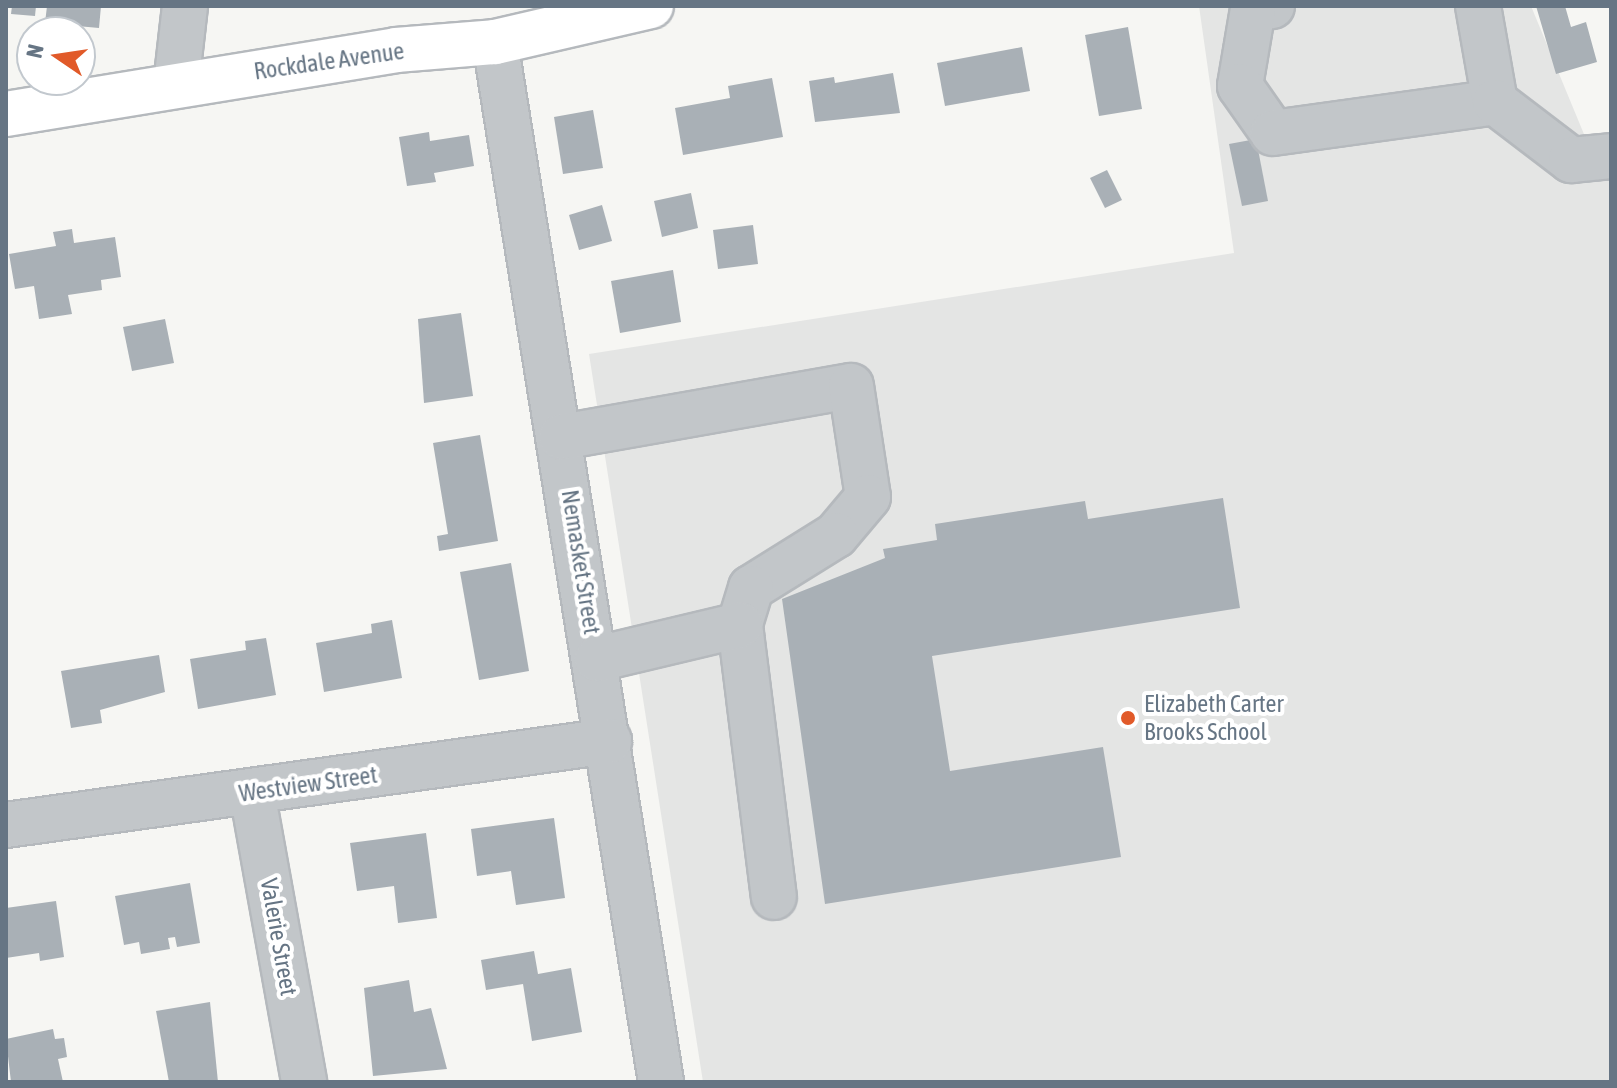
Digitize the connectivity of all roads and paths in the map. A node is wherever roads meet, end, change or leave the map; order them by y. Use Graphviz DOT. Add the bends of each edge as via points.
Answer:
graph roads {
  1 [pos="185,6"];
  2 [pos="651,6"];
  3 [pos="1272,6"];
  4 [pos="1478,6"];
  5 [pos="558,16"];
  6 [pos="495,42"];
  7 [pos="176,85"];
  8 [pos="1495,102"];
  9 [pos="6,114"];
  10 [pos="1611,156"];
  11 [pos="561,437"];
  12 [pos="740,625"];
  13 [pos="597,659"];
  14 [pos="609,741"];
  15 [pos="252,792"];
  16 [pos="6,825"];
  17 [pos="774,897"];
  18 [pos="304,1082"];
  19 [pos="661,1082"];
  1 -- 7 [label="street"];
  2 -- 5 [label="main road, Rockdale Avenue"];
  3 -- 8 [label="street" via="1253,9 1240,86 1273,133"];
  4 -- 8 [label="street"];
  5 -- 6 [label="main road, Rockdale Avenue"];
  6 -- 7 [label="main road, Rockdale Avenue" via="396,50"];
  6 -- 11 [label="street, Nemasket Street"];
  7 -- 9 [label="main road, Rockdale Avenue"];
  8 -- 10 [label="street" via="1571,160"];
  11 -- 12 [label="street" via="851,386 868,497 836,535 751,588"];
  11 -- 13 [label="street, Nemasket Street"];
  12 -- 13 [label="street"];
  12 -- 17 [label="street"];
  13 -- 14 [label="street, Nemasket Street"];
  14 -- 15 [label="street, Westview Street"];
  14 -- 19 [label="street, Nemasket Street"];
  15 -- 16 [label="street, Westview Street"];
  15 -- 18 [label="street, Valerie Street"];
}
